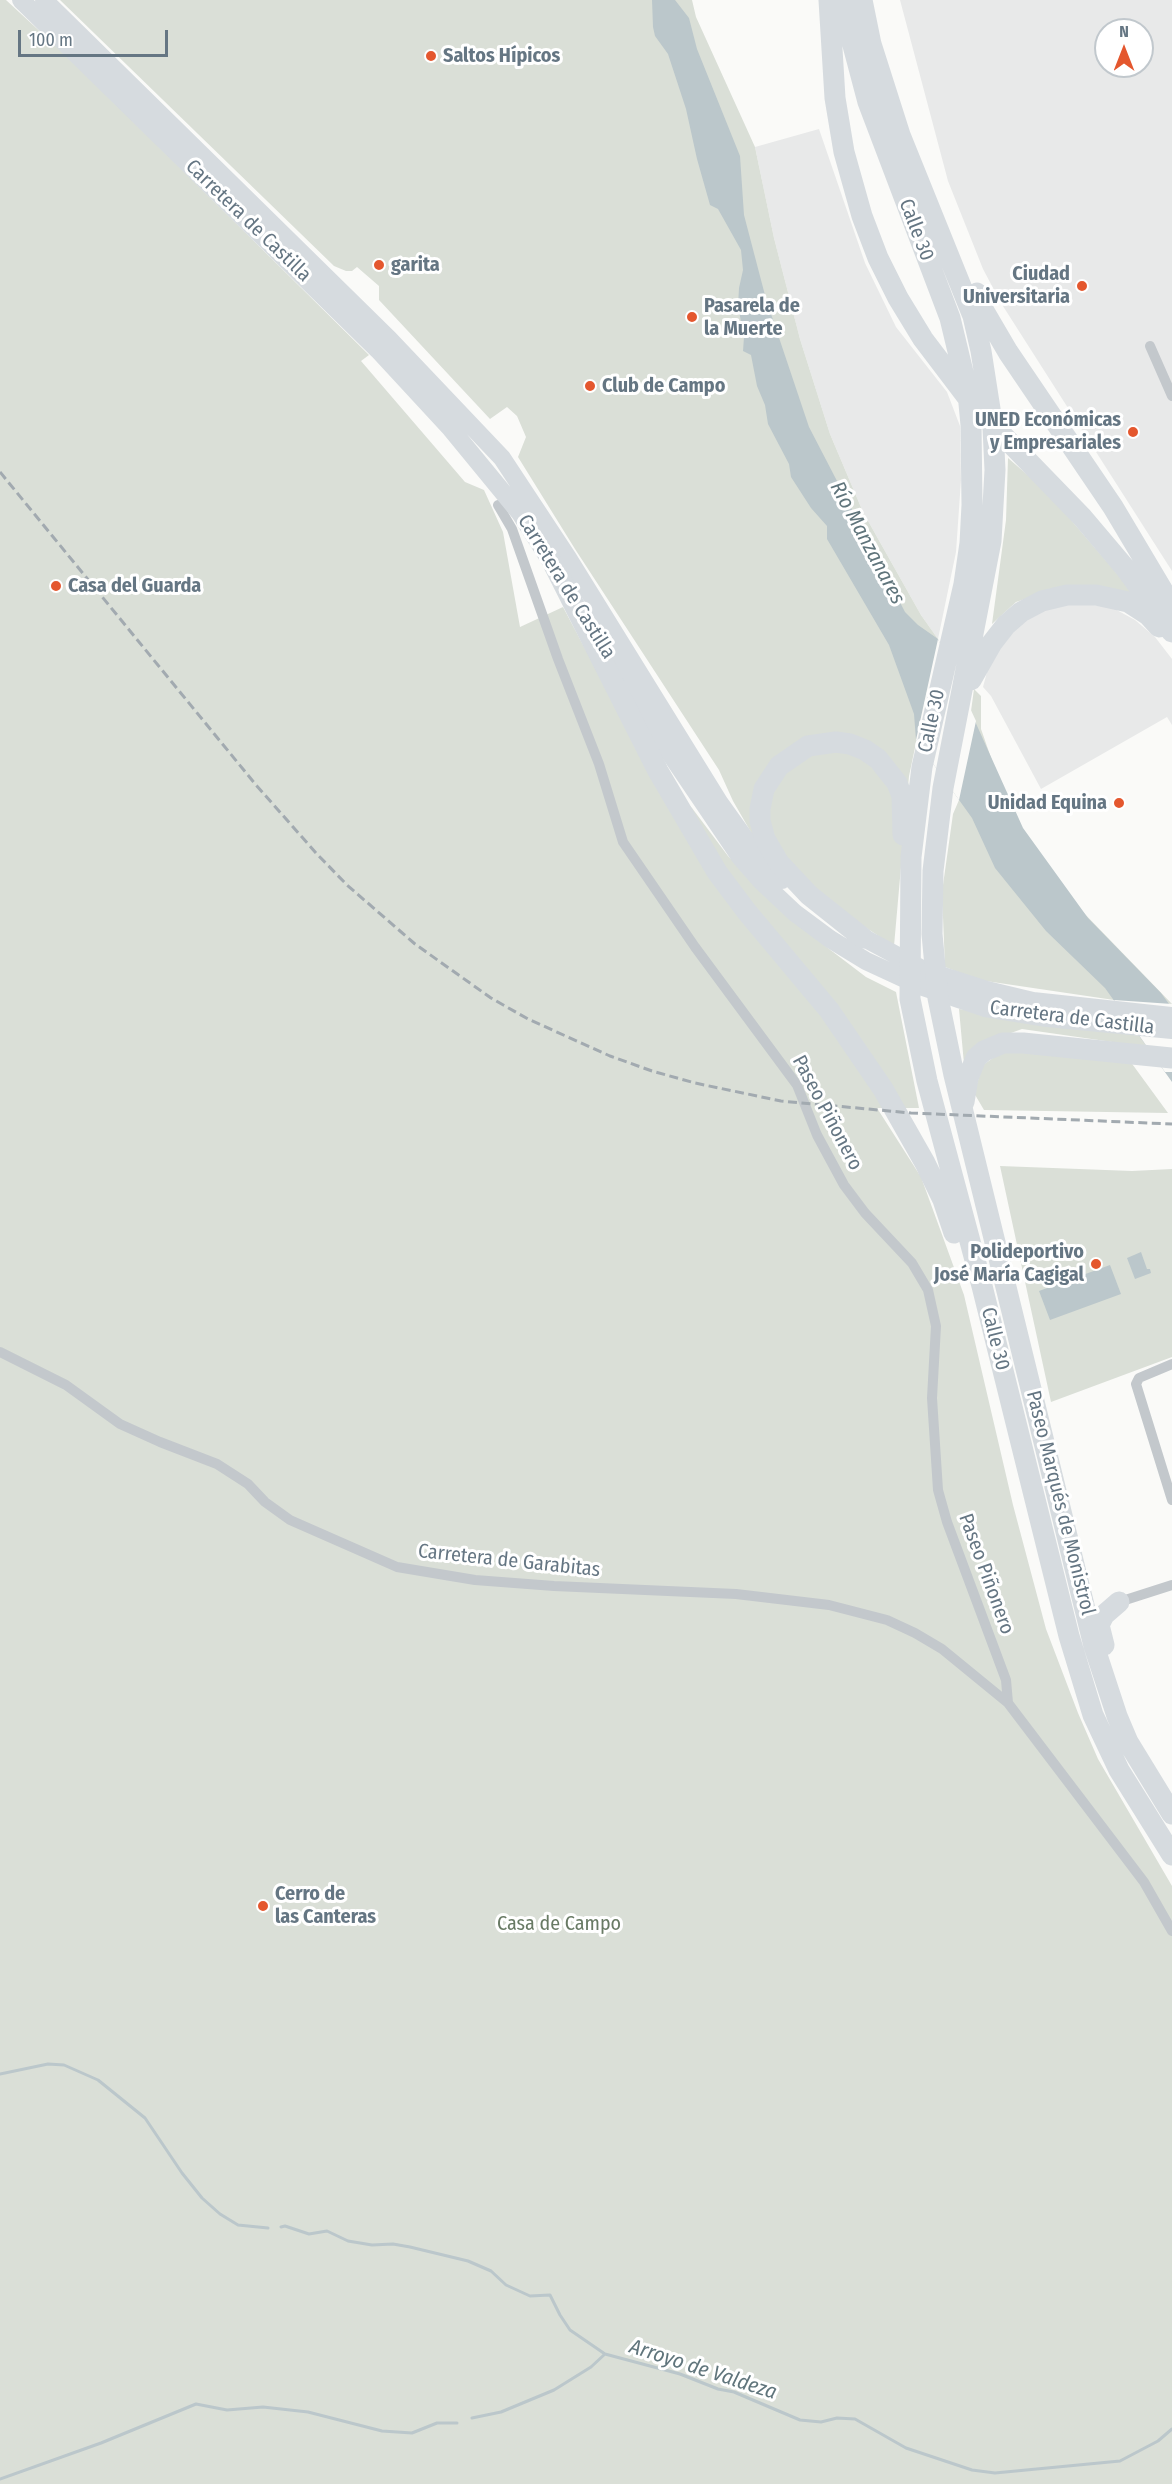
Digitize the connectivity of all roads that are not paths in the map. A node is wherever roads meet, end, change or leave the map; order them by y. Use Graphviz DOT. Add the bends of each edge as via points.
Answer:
graph roads {
  1 [pos="21,0"];
  2 [pos="44,0"];
  3 [pos="830,0"];
  4 [pos="841,0"];
  5 [pos="861,0"];
  6 [pos="907,153"];
  7 [pos="1150,346"];
  8 [pos="1172,396"];
  9 [pos="498,505"];
  10 [pos="554,566"];
  11 [pos="1172,606"];
  12 [pos="1172,632"];
  13 [pos="1172,642"];
  14 [pos="964,693"];
  15 [pos="868,941"];
  16 [pos="910,999"];
  17 [pos="986,999"];
  18 [pos="1171,1024"];
  19 [pos="1172,1058"];
  20 [pos="963,1108"];
  21 [pos="0,1352"];
  22 [pos="1172,1364"];
  23 [pos="1023,1451"];
  24 [pos="1172,1500"];
  25 [pos="1077,1576"];
  26 [pos="1172,1585"];
  27 [pos="1119,1602"];
  28 [pos="1008,1703"];
  29 [pos="1117,1716"];
  30 [pos="1172,1814"];
  31 [pos="1172,1855"];
  32 [pos="1172,1931"];
  1 -- 10 [label="highway, Carretera de Castilla" via="378,350 451,429 520,513"];
  2 -- 15 [label="highway, Carretera de Castilla" via="389,339 502,458 744,837 804,900"];
  3 -- 12 [label="highway" via="835,98 844,152 878,258 923,339 951,378 1082,517"];
  4 -- 16 [label="highway, Calle 30" via="868,102 950,318 968,393 971,425 969,553 922,767 911,857"];
  5 -- 6 [label="highway, Calle 30" via="884,87"];
  6 -- 11 [label="highway" via="930,186 984,311 1113,507"];
  6 -- 14 [label="highway, Calle 30" via="973,316 993,428 991,542"];
  7 -- 8 [label="street"];
  9 -- 28 [label="street, Paseo Piñonero" via="512,529 599,764 623,842 797,1085 817,1135 844,1185 912,1263 928,1290 936,1326 932,1398 938,1490 1006,1680"];
  10 -- 17 [label="highway, Carretera de Castilla" via="673,758 740,857 762,882 795,913 866,961 920,986"];
  10 -- 23 [label="highway" via="658,771 717,872 829,1010 883,1089 925,1163 949,1218 986,1346"];
  13 -- 14 [label="highway" via="1148,615 1128,602 1096,595 1067,595 1041,601 1006,625"];
  14 -- 20 [label="highway, Calle 30" via="939,813 932,934 938,998"];
  15 -- 16 [label="highway" via="809,895 779,863 765,839 760,821 764,789 789,757 808,746 843,743 865,750 889,771 902,796 902,924"];
  15 -- 17 [label="highway, Carretera de Castilla"];
  16 -- 23 [label="highway, Calle 30" via="927,1081"];
  17 -- 18 [label="highway, Carretera de Castilla" via="1153,1014"];
  17 -- 18 [label="highway, Carretera de Castilla" via="1001,1012 1106,1025"];
  19 -- 20 [label="highway" via="1003,1043 976,1058"];
  20 -- 25 [label="highway, Paseo Marqués de Monistrol"];
  21 -- 28 [label="street, Carretera de Garabitas" via="66,1385 120,1424 217,1464 290,1520 397,1567 486,1581 736,1594 839,1607 887,1620 915,1633 942,1649"];
  22 -- 24 [label="street" via="1139,1378 1136,1384"];
  23 -- 31 [label="highway, Paseo Marqués de Monistrol" via="1093,1715 1119,1770"];
  25 -- 27 [label="highway" via="1090,1593 1105,1602"];
  25 -- 29 [label="highway, Paseo Marqués de Monistrol"];
  26 -- 27 [label="street"];
  27 -- 29 [label="highway" via="1099,1625 1115,1689"];
  28 -- 32 [label="street, Paseo Piñonero" via="1144,1882"];
  29 -- 30 [label="highway, Paseo Marqués de Monistrol"];
}
